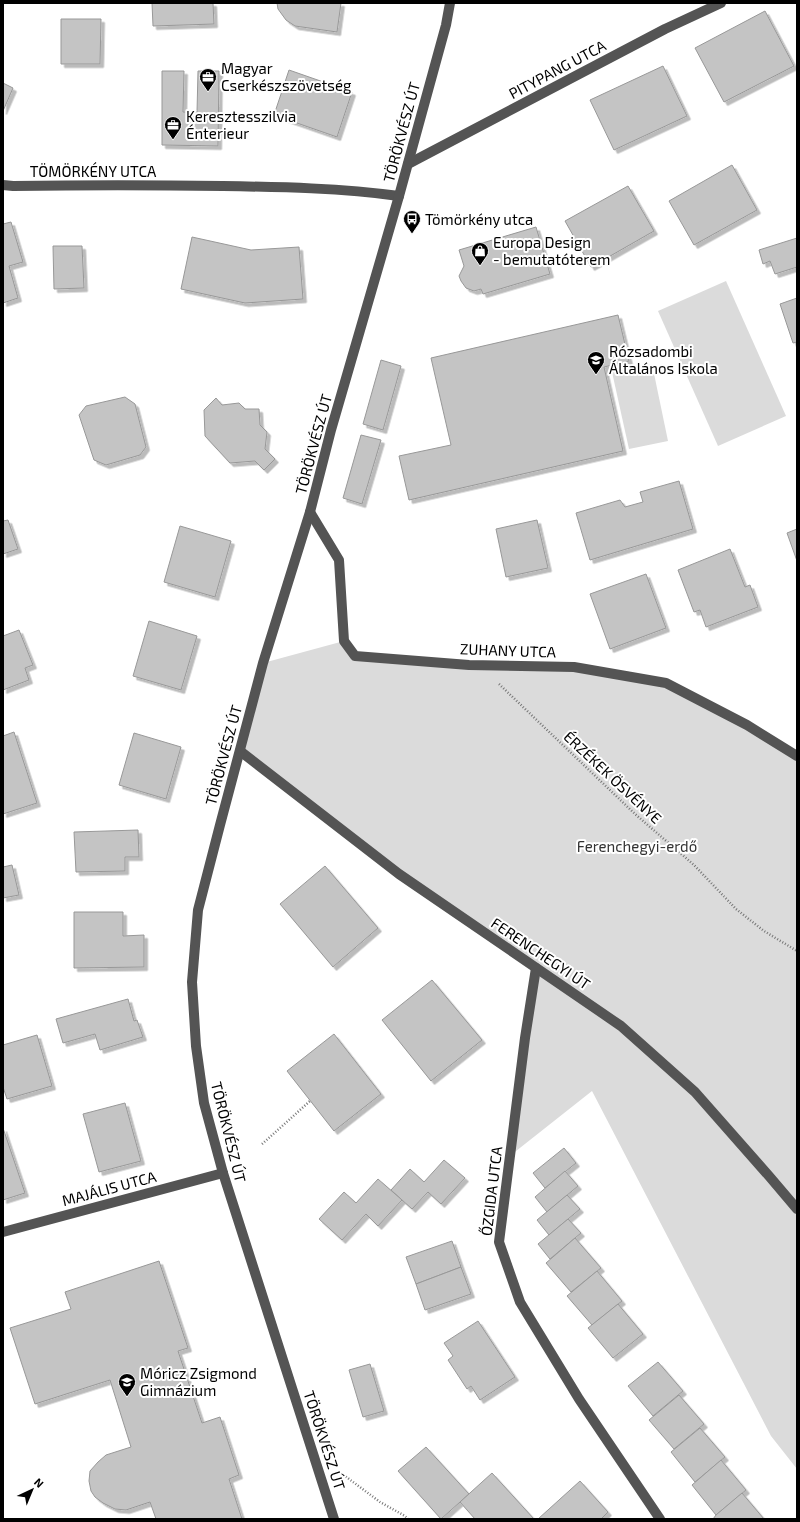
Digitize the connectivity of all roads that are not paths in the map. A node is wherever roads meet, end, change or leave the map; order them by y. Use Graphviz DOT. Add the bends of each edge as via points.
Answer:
graph roads {
  1 [pos="450,3"];
  2 [pos="721,3"];
  3 [pos="408,164"];
  4 [pos="3,185"];
  5 [pos="399,196"];
  6 [pos="310,512"];
  7 [pos="240,751"];
  8 [pos="795,752"];
  9 [pos="536,968"];
  10 [pos="223,1173"];
  11 [pos="797,1209"];
  12 [pos="3,1232"];
  13 [pos="334,1519"];
  14 [pos="660,1519"];
  1 -- 3 [label="street, TÖRÖKVÉSZ ÚT"];
  2 -- 3 [label="street, PITYPANG UTCA" via="665,29"];
  3 -- 5 [label="street, TÖRÖKVÉSZ ÚT"];
  4 -- 5 [label="street, TÖMÖRKÉNY UTCA" via="309,188"];
  5 -- 6 [label="street, TÖRÖKVÉSZ ÚT" via="331,430"];
  6 -- 7 [label="street, TÖRÖKVÉSZ ÚT" via="263,663"];
  6 -- 8 [label="street, ZUHANY UTCA" via="339,560 344,641 355,656 469,665 574,667 666,683"];
  7 -- 9 [label="street, FERENCHEGYI ÚT" via="399,874"];
  7 -- 10 [label="street, TÖRÖKVÉSZ ÚT" via="198,910 192,982 196,1046 204,1103"];
  9 -- 11 [label="street, FERENCHEGYI ÚT" via="621,1026 695,1092"];
  9 -- 14 [label="street, ŐZGIDA UTCA" via="498,1242 520,1302 579,1399"];
  10 -- 12 [label="street, MAJÁLIS UTCA"];
  10 -- 13 [label="street, TÖRÖKVÉSZ ÚT"];
}
